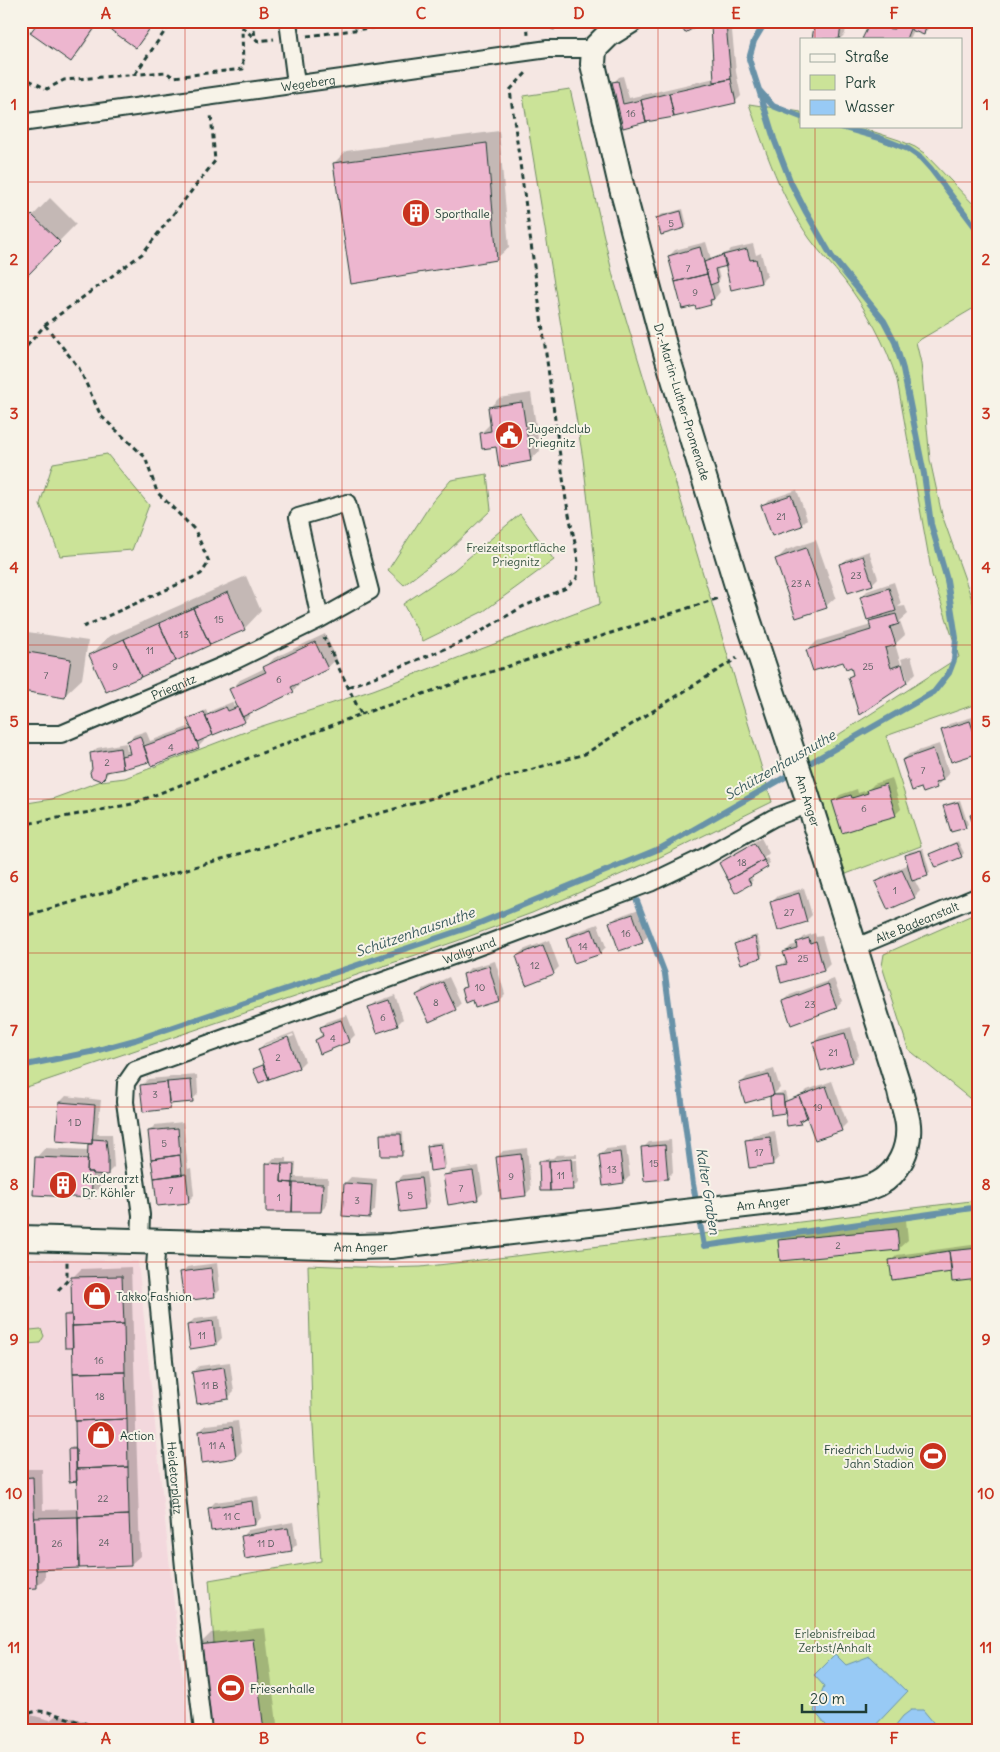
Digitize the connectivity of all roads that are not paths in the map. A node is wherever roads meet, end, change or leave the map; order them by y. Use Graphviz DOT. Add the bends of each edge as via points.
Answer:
graph roads {
  1 [pos="288,21"];
  2 [pos="630,21"];
  3 [pos="594,49"];
  4 [pos="296,84"];
  5 [pos="21,123"];
  6 [pos="318,620"];
  7 [pos="21,734"];
  8 [pos="792,750"];
  9 [pos="808,798"];
  10 [pos="979,896"];
  11 [pos="854,948"];
  12 [pos="126,1083"];
  13 [pos="21,1238"];
  14 [pos="148,1241"];
  15 [pos="204,1731"];
  1 -- 4 [label="street"];
  2 -- 3 [label="street" via="609,34"];
  3 -- 4 [label="street, Wegeberg" via="548,49"];
  3 -- 8 [label="street, Dr.-Martin-Luther-Promenade" via="593,64 620,181 667,356 756,646"];
  4 -- 5 [label="street, Wegeberg"];
  6 -- 6 [label="street, Priegnitz" via="370,590 347,503 298,517"];
  6 -- 7 [label="street, Priegnitz" via="236,660 61,734"];
  8 -- 9 [label="street, Am Anger"];
  9 -- 11 [label="street, Am Anger"];
  9 -- 12 [label="street, Wallgrund" via="704,858 650,883 135,1070"];
  10 -- 11 [label="street, Alte Badeanstalt"];
  11 -- 14 [label="street, Am Anger" via="908,1124 908,1142 902,1159 879,1184 832,1195 391,1246"];
  12 -- 14 [label="street, Heidetorplatz" via="125,1102 141,1215"];
  13 -- 14 [label="street"];
  14 -- 15 [label="street, Heidetorplatz" via="155,1267 186,1588"];
}
